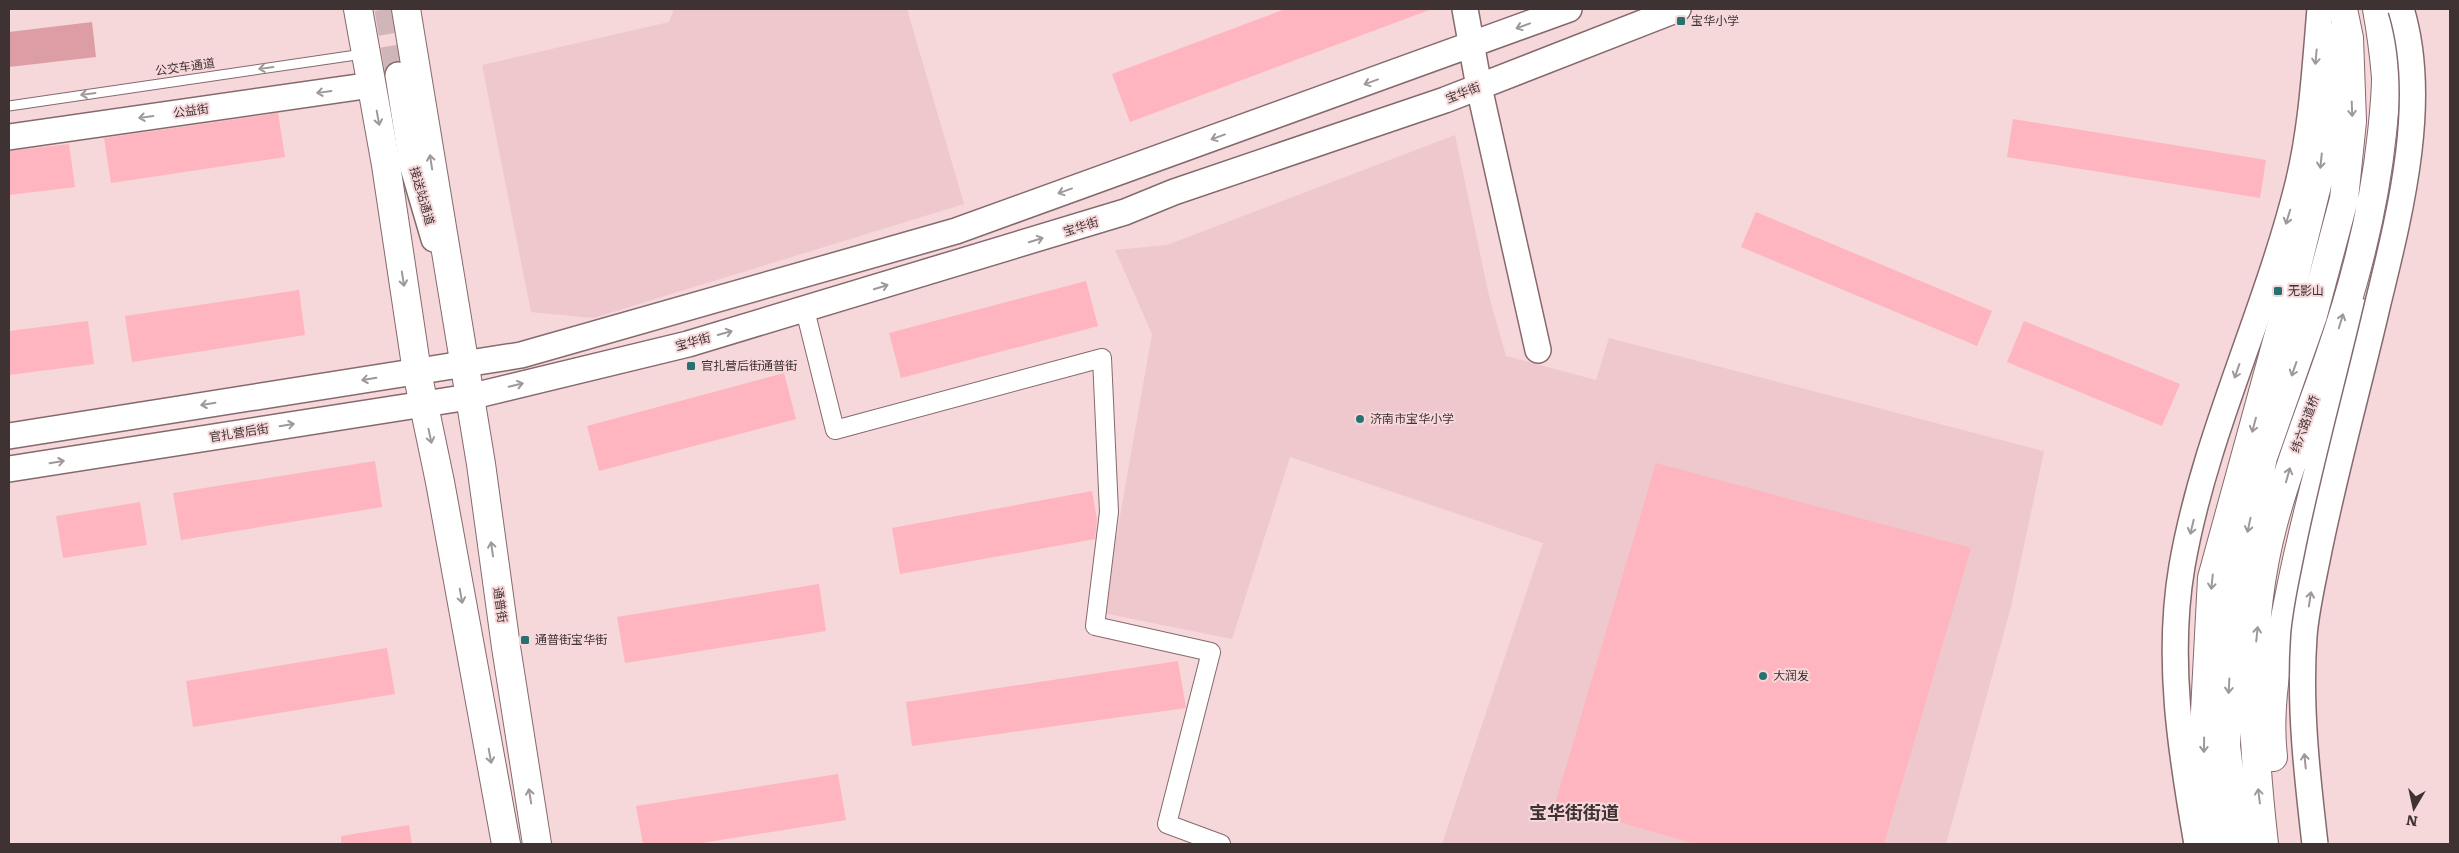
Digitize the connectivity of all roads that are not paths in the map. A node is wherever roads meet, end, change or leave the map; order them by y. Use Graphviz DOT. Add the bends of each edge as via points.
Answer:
graph roads {
  1 [pos="358,9"];
  2 [pos="406,9"];
  3 [pos="1465,9"];
  4 [pos="1569,9"];
  5 [pos="1678,9"];
  6 [pos="2320,9"];
  7 [pos="2326,9"];
  8 [pos="2343,9"];
  9 [pos="2377,9"];
  10 [pos="2401,9"];
  11 [pos="2406,9"];
  12 [pos="1471,45"];
  13 [pos="366,53"];
  14 [pos="398,75"];
  15 [pos="372,85"];
  16 [pos="1479,87"];
  17 [pos="9,106"];
  18 [pos="9,137"];
  19 [pos="805,310"];
  20 [pos="456,313"];
  21 [pos="1538,350"];
  22 [pos="464,365"];
  23 [pos="417,372"];
  24 [pos="469,397"];
  25 [pos="423,404"];
  26 [pos="9,436"];
  27 [pos="9,469"];
  28 [pos="506,844"];
  29 [pos="537,844"];
  30 [pos="1221,844"];
  31 [pos="2196,844"];
  32 [pos="2215,844"];
  33 [pos="2238,844"];
  34 [pos="2264,844"];
  35 [pos="2283,844"];
  36 [pos="2315,844"];
  1 -- 13 [label="main road"];
  20 -- 2 [label="main road, 通普街, one-way"];
  3 -- 12 [label="main road"];
  4 -- 12 [label="main road, one-way"];
  5 -- 16 [label="main road, 宝华街"];
  6 -- 31 [label="main road, one-way" via="2312,106 2298,183 2206,468 2182,567 2174,650 2182,762"];
  7 -- 32 [label="main road, one-way" via="2334,48 2321,169 2212,578 2203,750"];
  8 -- 33 [label="main road, one-way" via="2348,38 2352,121 2344,199 2313,315 2263,457 2233,600 2226,746"];
  34 -- 9 [label="main road, 纬六路道桥, one-way" via="2252,714 2262,585 2272,526 2329,357 2370,219 2378,173 2386,78"];
  36 -- 10 [label="main road, one-way, bridge" via="2305,756 2304,634 2332,489 2400,213 2411,126 2411,60"];
  11 -- 35 [label="main road" via="2396,178 2298,553 2276,664 2271,739"];
  12 -- 16 [label="main road"];
  12 -- 22 [label="main road, one-way" via="956,230 521,355"];
  13 -- 15 [label="main road"];
  13 -- 17 [label="lane, 公交车通道, one-way"];
  14 -- 20 [label="main road, 接送站通道" via="412,164"];
  15 -- 18 [label="main road, 公益街, one-way"];
  15 -- 23 [label="main road, one-way"];
  19 -- 16 [label="main road, 宝华街, one-way" via="1125,212 1174,192"];
  16 -- 21 [label="main road"];
  24 -- 19 [label="main road, 宝华街, one-way" via="688,344"];
  19 -- 30 [label="street" via="835,430 1102,358 1109,512 1095,626 1211,652 1167,824"];
  20 -- 22 [label="main road, 通普街"];
  22 -- 23 [label="main road"];
  22 -- 24 [label="main road, 通普街"];
  23 -- 25 [label="main road"];
  23 -- 26 [label="main road, one-way"];
  24 -- 25 [label="main road, 官扎营后街"];
  29 -- 24 [label="main road, 通普街, one-way"];
  27 -- 25 [label="main road, 官扎营后街, one-way"];
  25 -- 28 [label="main road, one-way"];
}
